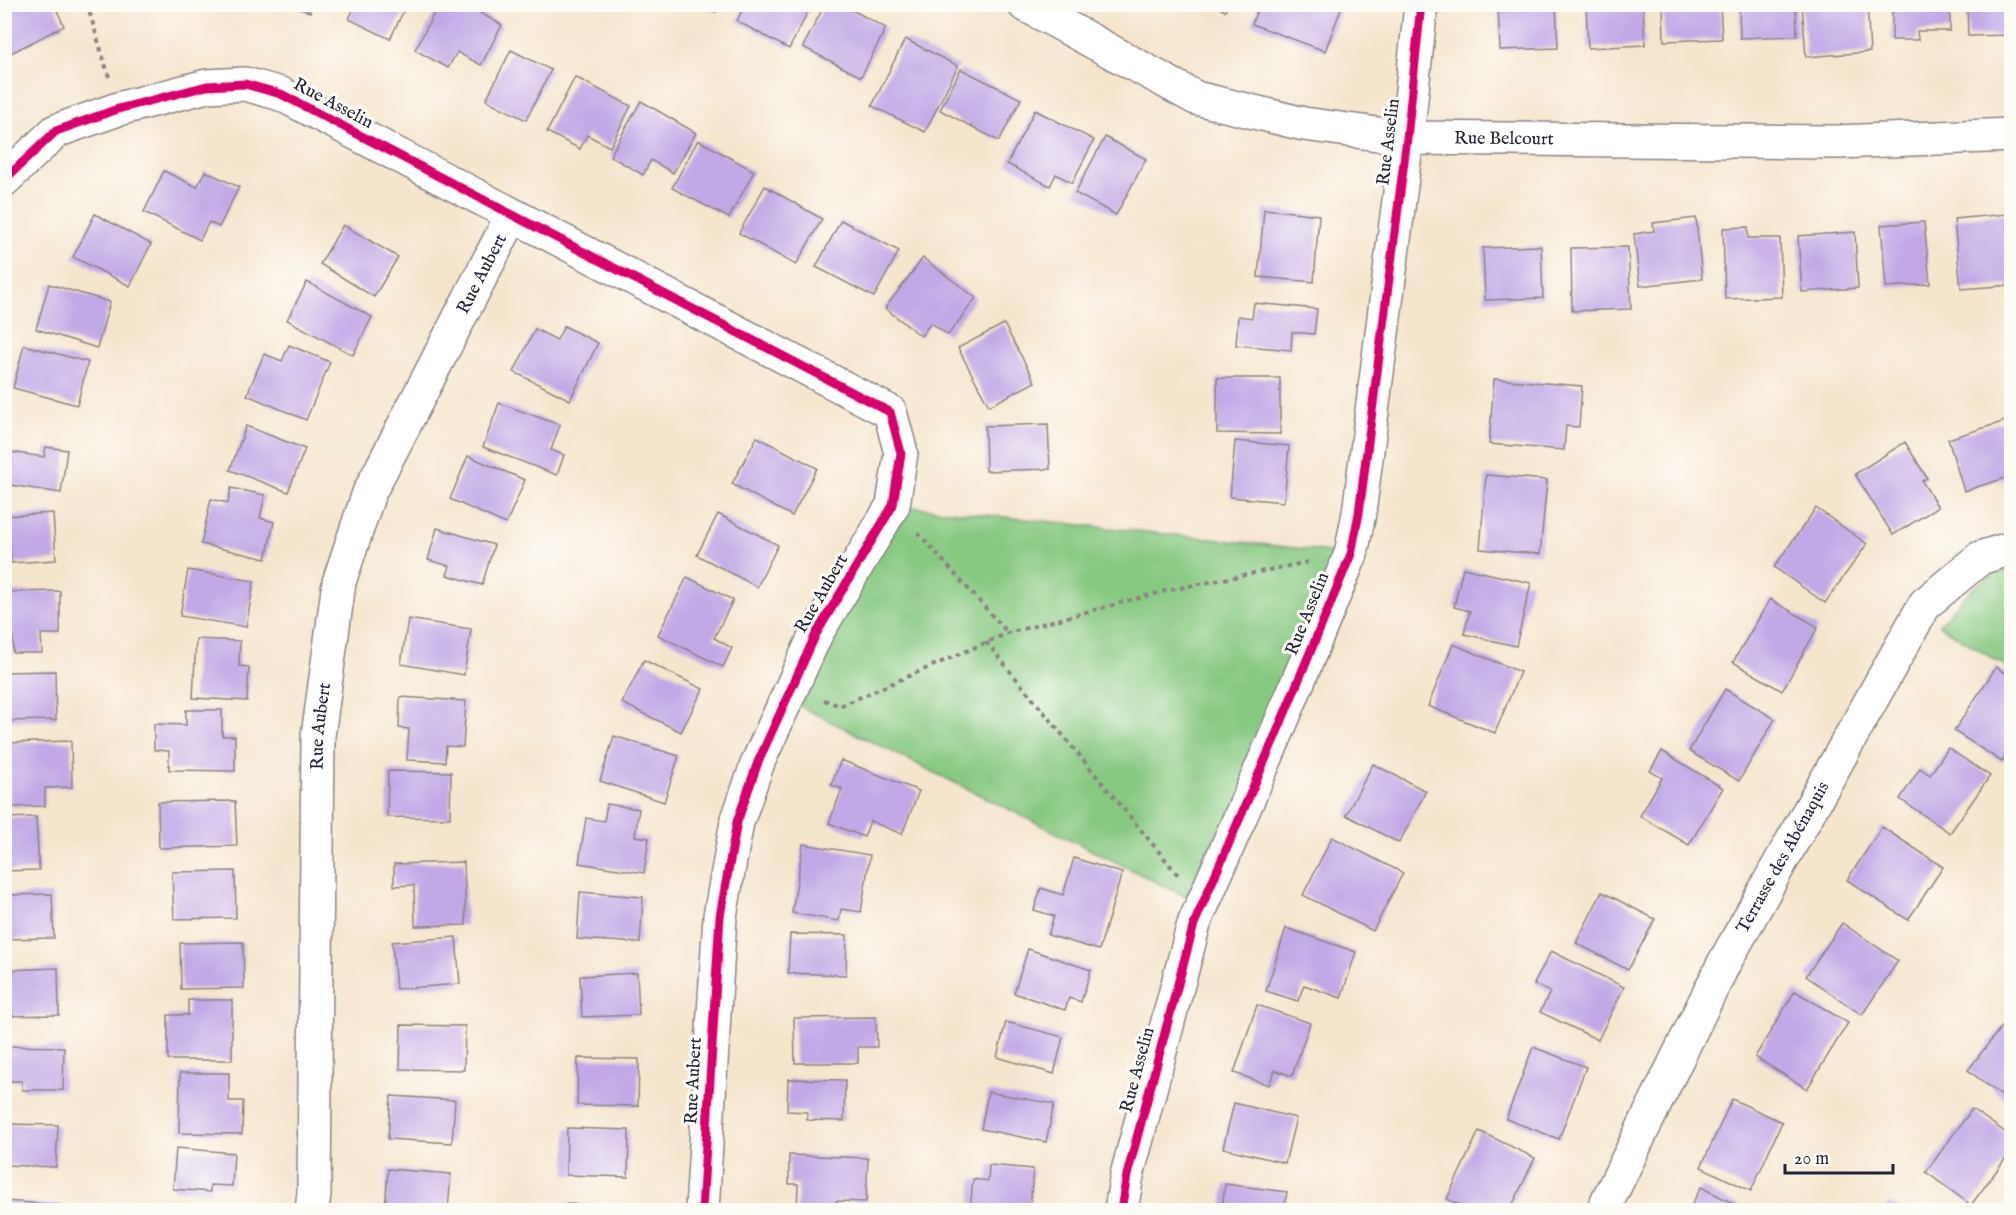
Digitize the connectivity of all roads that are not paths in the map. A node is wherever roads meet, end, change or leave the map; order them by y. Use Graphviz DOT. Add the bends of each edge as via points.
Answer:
graph roads {
  1 [pos="1024,4"];
  2 [pos="1421,4"];
  3 [pos="2012,135"];
  4 [pos="1407,138"];
  5 [pos="4,180"];
  6 [pos="512,216"];
  7 [pos="2012,548"];
  8 [pos="312,1210"];
  9 [pos="702,1210"];
  10 [pos="1121,1210"];
  11 [pos="1603,1210"];
  1 -- 4 [label="street, Rue Belcourt" via="1196,98 1304,124"];
  2 -- 4 [label="street, Rue Asselin"];
  3 -- 4 [label="street, Rue Belcourt" via="1837,142"];
  4 -- 10 [label="street, Rue Asselin" via="1351,554 1201,904 1127,1175"];
  5 -- 6 [label="street, Rue Asselin" via="56,131 118,109 207,86 245,84 281,94"];
  6 -- 8 [label="street, Rue Aubert" via="369,493 339,582 318,736"];
  6 -- 9 [label="street, Rue Aubert" via="890,412 901,453 893,505 816,634 758,762 737,822 720,916"];
  7 -- 11 [label="street, Terrasse des Abénaquis" via="1980,558 1925,604 1723,965"];
}
